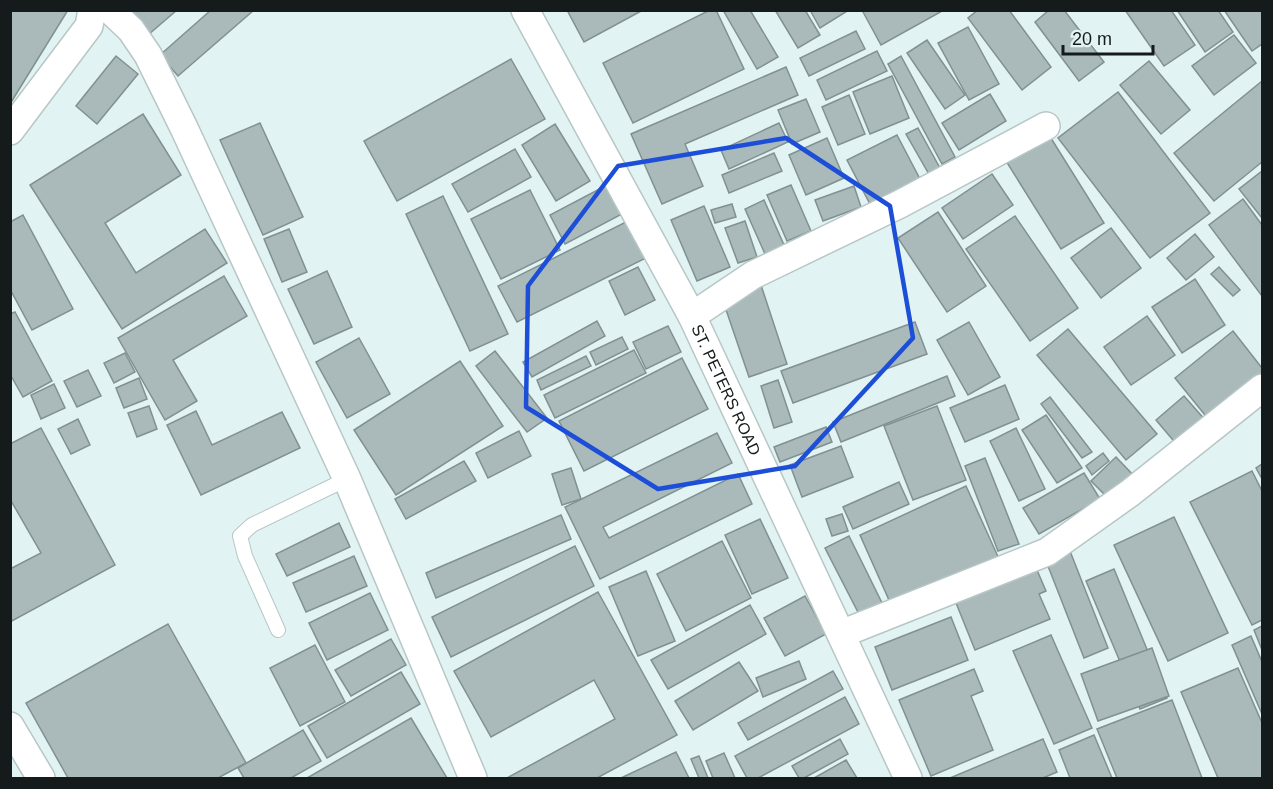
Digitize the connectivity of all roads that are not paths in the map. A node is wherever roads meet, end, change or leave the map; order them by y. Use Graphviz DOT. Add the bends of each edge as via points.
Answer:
graph roads {
  1 [pos="92,10"];
  2 [pos="110,10"];
  3 [pos="525,10"];
  4 [pos="1046,126"];
  5 [pos="10,131"];
  6 [pos="692,316"];
  7 [pos="1263,388"];
  8 [pos="347,479"];
  9 [pos="278,630"];
  10 [pos="841,634"];
  11 [pos="10,726"];
  12 [pos="41,778"];
  13 [pos="473,778"];
  14 [pos="908,778"];
  1 -- 5 [label="street" via="89,26"];
  2 -- 8 [label="street" via="131,30 148,55"];
  3 -- 6 [label="street, ST. PETERS ROAD"];
  4 -- 6 [label="street" via="900,204 753,275"];
  6 -- 10 [label="street, ST. PETERS ROAD"];
  7 -- 10 [label="street" via="1130,493 1047,552"];
  8 -- 9 [label="lane" via="252,525 240,536"];
  8 -- 13 [label="street"];
  10 -- 14 [label="street, ST. PETERS ROAD"];
  11 -- 12 [label="street"];
}
